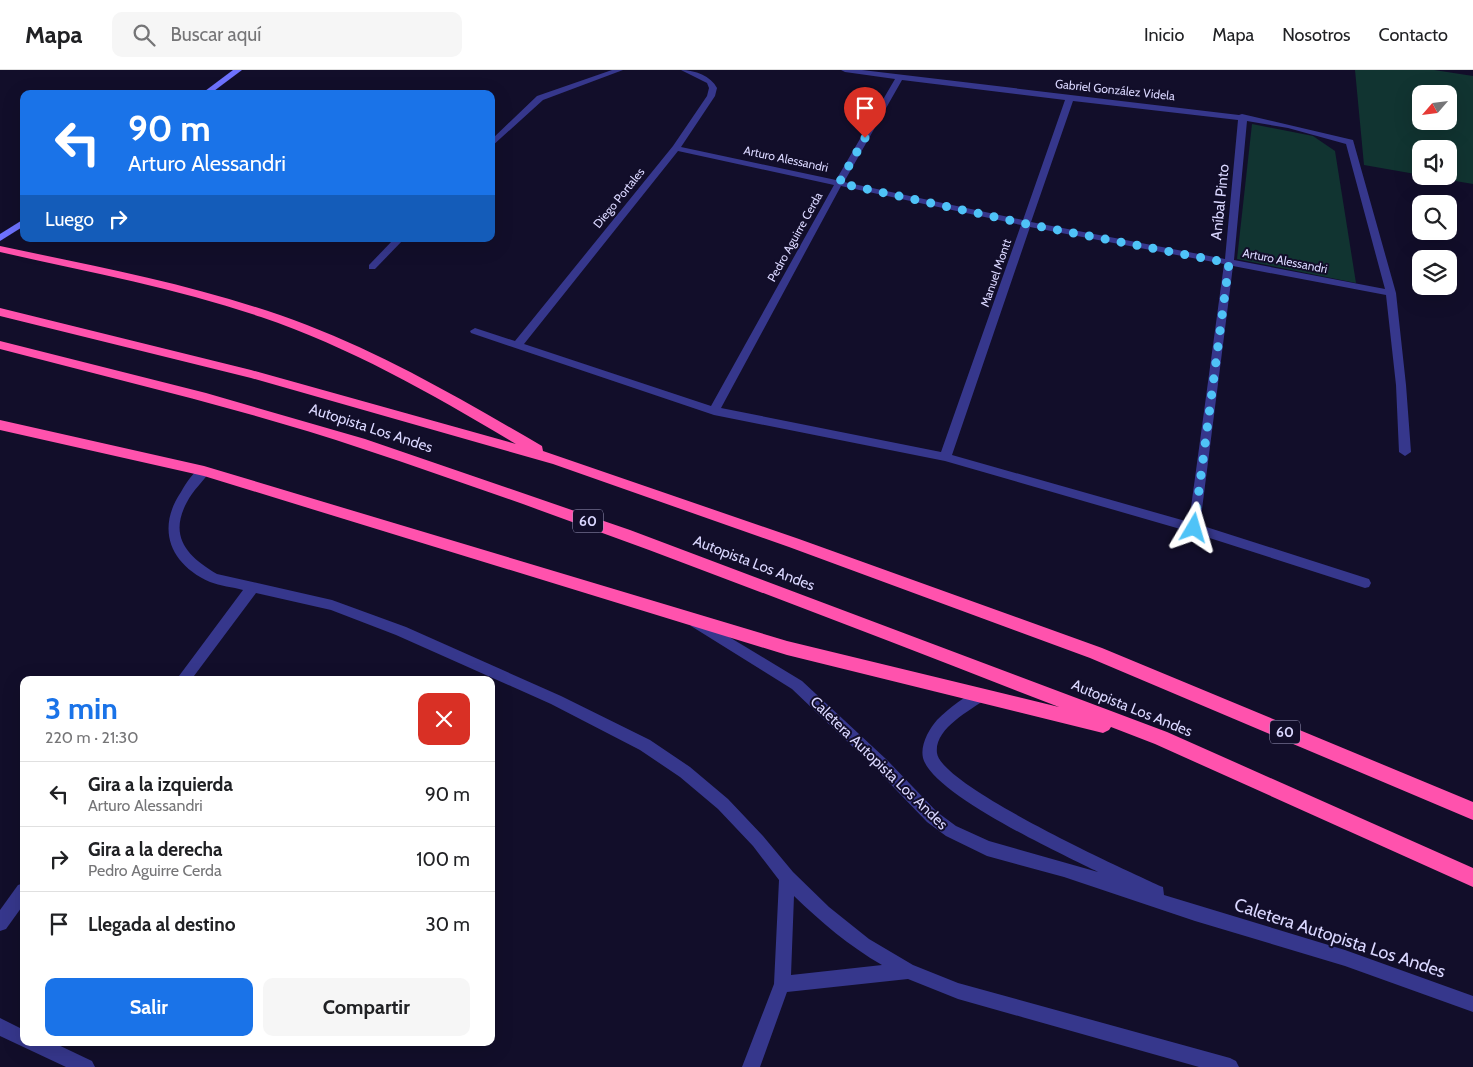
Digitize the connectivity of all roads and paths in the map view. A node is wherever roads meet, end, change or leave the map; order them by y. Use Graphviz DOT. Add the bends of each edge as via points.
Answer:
graph roads {
  1 [pos="238,70"];
  2 [pos="619,70"];
  3 [pos="685,70"];
  4 [pos="845,70"];
  5 [pos="900,77"];
  6 [pos="210,90"];
  7 [pos="1070,98"];
  8 [pos="1242,116"];
  9 [pos="495,141"];
  10 [pos="676,148"];
  11 [pos="839,183"];
  12 [pos="1027,224"];
  13 [pos="20,225"];
  14 [pos="0,238"];
  15 [pos="396,242"];
  16 [pos="0,249"];
  17 [pos="1229,263"];
  18 [pos="372,267"];
  19 [pos="1391,293"];
  20 [pos="0,312"];
  21 [pos="475,331"];
  22 [pos="0,344"];
  23 [pos="516,346"];
  24 [pos="714,411"];
  25 [pos="0,425"];
  26 [pos="1405,452"];
  27 [pos="945,457"];
  28 [pos="556,460"];
  29 [pos="204,471"];
  30 [pos="1194,528"];
  31 [pos="1365,583"];
  32 [pos="253,587"];
  33 [pos="692,620"];
  34 [pos="186,676"];
  35 [pos="981,696"];
  36 [pos="1161,738"];
  37 [pos="1473,811"];
  38 [pos="787,878"];
  39 [pos="1473,878"];
  40 [pos="20,896"];
  41 [pos="1195,913"];
  42 [pos="0,923"];
  43 [pos="908,971"];
  44 [pos="782,984"];
  45 [pos="1473,1004"];
  46 [pos="0,1027"];
  47 [pos="20,1037"];
  48 [pos="40,1046"];
  49 [pos="86,1067"];
  50 [pos="751,1067"];
  51 [pos="1230,1067"];
  1 -- 6 [label="main road"];
  2 -- 9 [label="street" via="540,98"];
  3 -- 10 [label="street, Diego Portales" via="710,82 713,88"];
  4 -- 5 [label="street, Gabriel González Videla"];
  5 -- 7 [label="street, Gabriel González Videla"];
  5 -- 11 [label="street, Pedro Aguirre Cerda"];
  7 -- 8 [label="street, Gabriel González Videla"];
  7 -- 12 [label="street, Manuel Montt"];
  8 -- 17 [label="street, Aníbal Pinto"];
  8 -- 19 [label="street, Gabriel González Videla" via="1350,142"];
  10 -- 11 [label="street, Arturo Alessandri"];
  10 -- 23 [label="street, Diego Portales"];
  11 -- 12 [label="street, Arturo Alessandri"];
  11 -- 24 [label="street, Pedro Aguirre Cerda"];
  12 -- 17 [label="street, Arturo Alessandri"];
  12 -- 27 [label="street, Manuel Montt"];
  13 -- 14 [label="main road"];
  15 -- 18 [label="street"];
  16 -- 28 [label="highway" via="190,292 302,327 401,371"];
  17 -- 19 [label="street, Arturo Alessandri"];
  17 -- 30 [label="street, Aníbal Pinto"];
  19 -- 26 [label="street"];
  20 -- 28 [label="highway, Autopista Los Andes / 60" via="251,374"];
  21 -- 23 [label="street"];
  22 -- 36 [label="highway, Autopista Los Andes / 60" via="206,398 364,444 624,534"];
  23 -- 24 [label="street"];
  24 -- 27 [label="street"];
  25 -- 29 [label="highway"];
  27 -- 30 [label="street"];
  28 -- 37 [label="highway, Autopista Los Andes / 60" via="1096,653"];
  29 -- 32 [label="street" via="190,484 175,514 176,544 182,556 202,572"];
  29 -- 33 [label="highway"];
  30 -- 31 [label="street"];
  32 -- 34 [label="street"];
  32 -- 38 [label="street" via="332,605 401,631 556,700 645,745 723,804"];
  33 -- 35 [label="highway" via="787,648"];
  33 -- 41 [label="street, Caletera Autopista Los Andes" via="797,685 932,817 951,831 987,848 1064,869"];
  35 -- 36 [label="highway"];
  35 -- 41 [label="street, Caletera Autopista Los Andes" via="944,720 931,741 930,757 936,768 952,783 999,813"];
  36 -- 39 [label="highway, Autopista Los Andes / 60"];
  38 -- 43 [label="street" via="863,945"];
  38 -- 44 [label="street"];
  40 -- 42 [label="street"];
  41 -- 45 [label="street, Caletera Autopista Los Andes" via="1345,958"];
  43 -- 44 [label="street"];
  43 -- 51 [label="street" via="958,991"];
  44 -- 50 [label="street"];
  46 -- 47 [label="street"];
  48 -- 49 [label="street"];
}
